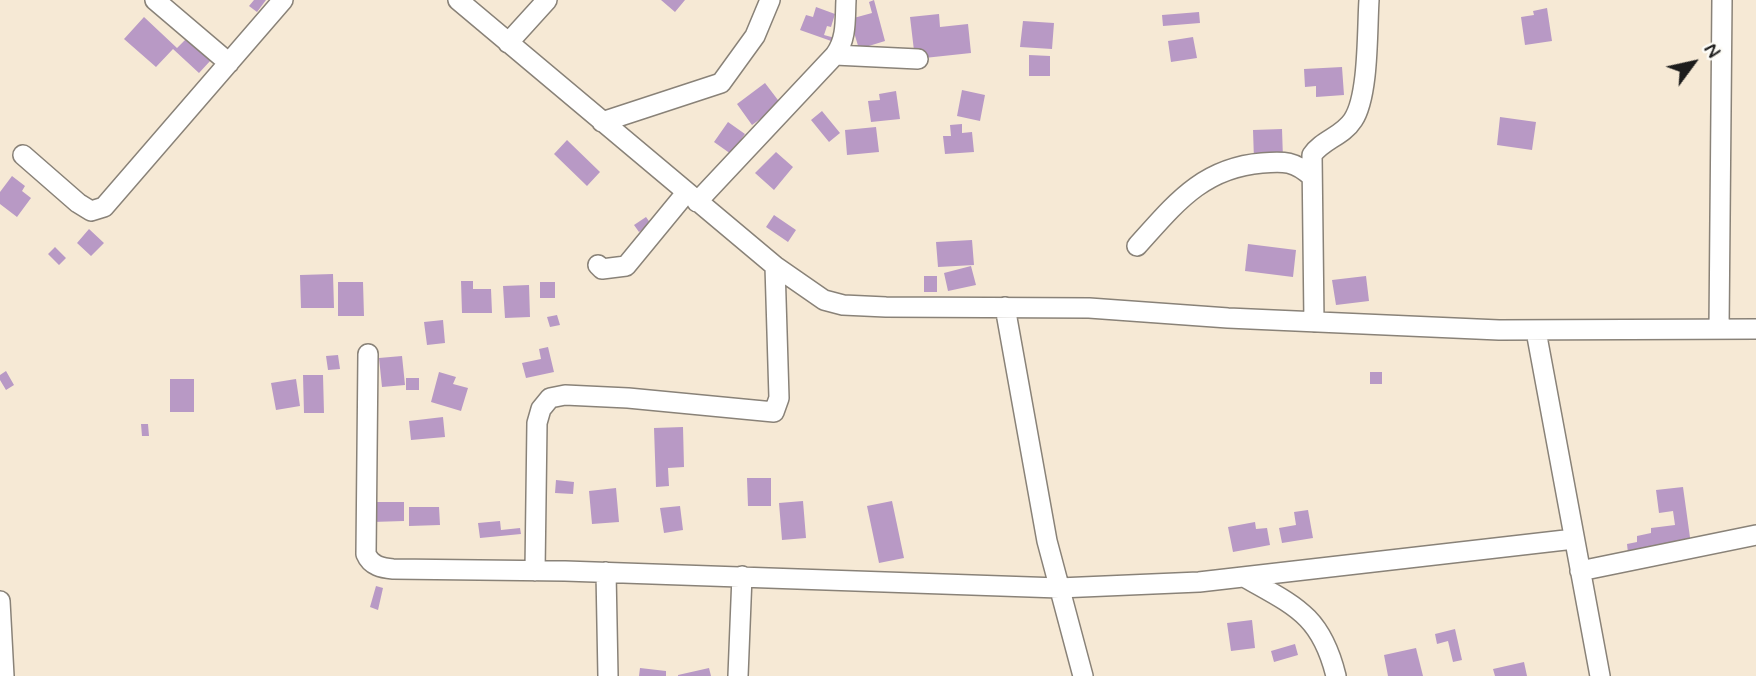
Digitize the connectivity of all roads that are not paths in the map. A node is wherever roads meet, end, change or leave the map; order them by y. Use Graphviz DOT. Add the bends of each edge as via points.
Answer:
graph roads {
  1 [pos="155,0"];
  2 [pos="283,0"];
  3 [pos="459,0"];
  4 [pos="547,0"];
  5 [pos="770,0"];
  6 [pos="846,0"];
  7 [pos="1369,0"];
  8 [pos="1722,0"];
  9 [pos="508,43"];
  10 [pos="835,55"];
  11 [pos="918,59"];
  12 [pos="229,63"];
  13 [pos="602,122"];
  14 [pos="23,155"];
  15 [pos="1312,177"];
  16 [pos="692,197"];
  17 [pos="1137,246"];
  18 [pos="598,265"];
  19 [pos="775,266"];
  20 [pos="1005,307"];
  21 [pos="1314,322"];
  22 [pos="1719,329"];
  23 [pos="1756,329"];
  24 [pos="1536,331"];
  25 [pos="368,354"];
  26 [pos="1756,534"];
  27 [pos="1574,539"];
  28 [pos="535,570"];
  29 [pos="1580,571"];
  30 [pos="606,572"];
  31 [pos="742,576"];
  32 [pos="1244,577"];
  33 [pos="1059,589"];
  34 [pos="0,601"];
  35 [pos="4,676"];
  36 [pos="608,676"];
  37 [pos="738,676"];
  38 [pos="1083,676"];
  39 [pos="1336,676"];
  40 [pos="1600,676"];
  1 -- 12 [label="street"];
  2 -- 12 [label="street"];
  3 -- 9 [label="street"];
  4 -- 9 [label="street"];
  5 -- 13 [label="street" via="755,36 721,83"];
  6 -- 10 [label="street" via="844,37"];
  7 -- 15 [label="street" via="1363,93 1353,120 1340,135 1315,150"];
  8 -- 22 [label="street"];
  9 -- 13 [label="street"];
  10 -- 11 [label="street"];
  10 -- 16 [label="street"];
  12 -- 14 [label="street" via="104,207 91,211"];
  13 -- 16 [label="street"];
  15 -- 17 [label="street" via="1287,162 1247,164 1216,173 1175,205"];
  15 -- 21 [label="street"];
  16 -- 18 [label="street" via="626,267 603,269"];
  16 -- 19 [label="street"];
  19 -- 20 [label="street" via="824,300 843,305"];
  19 -- 28 [label="street" via="779,398 774,412 565,395 550,398 541,409"];
  20 -- 21 [label="street"];
  20 -- 33 [label="street"];
  21 -- 24 [label="street"];
  22 -- 23 [label="street"];
  22 -- 24 [label="street"];
  24 -- 27 [label="street"];
  25 -- 28 [label="street" via="369,561 393,569"];
  26 -- 29 [label="street"];
  27 -- 29 [label="street"];
  27 -- 32 [label="street"];
  28 -- 30 [label="street"];
  29 -- 40 [label="street"];
  30 -- 31 [label="street"];
  30 -- 36 [label="street"];
  31 -- 33 [label="street"];
  31 -- 37 [label="street"];
  32 -- 33 [label="street"];
  32 -- 39 [label="street" via="1309,618 1321,632"];
  33 -- 38 [label="street"];
  34 -- 35 [label="street"];
}
